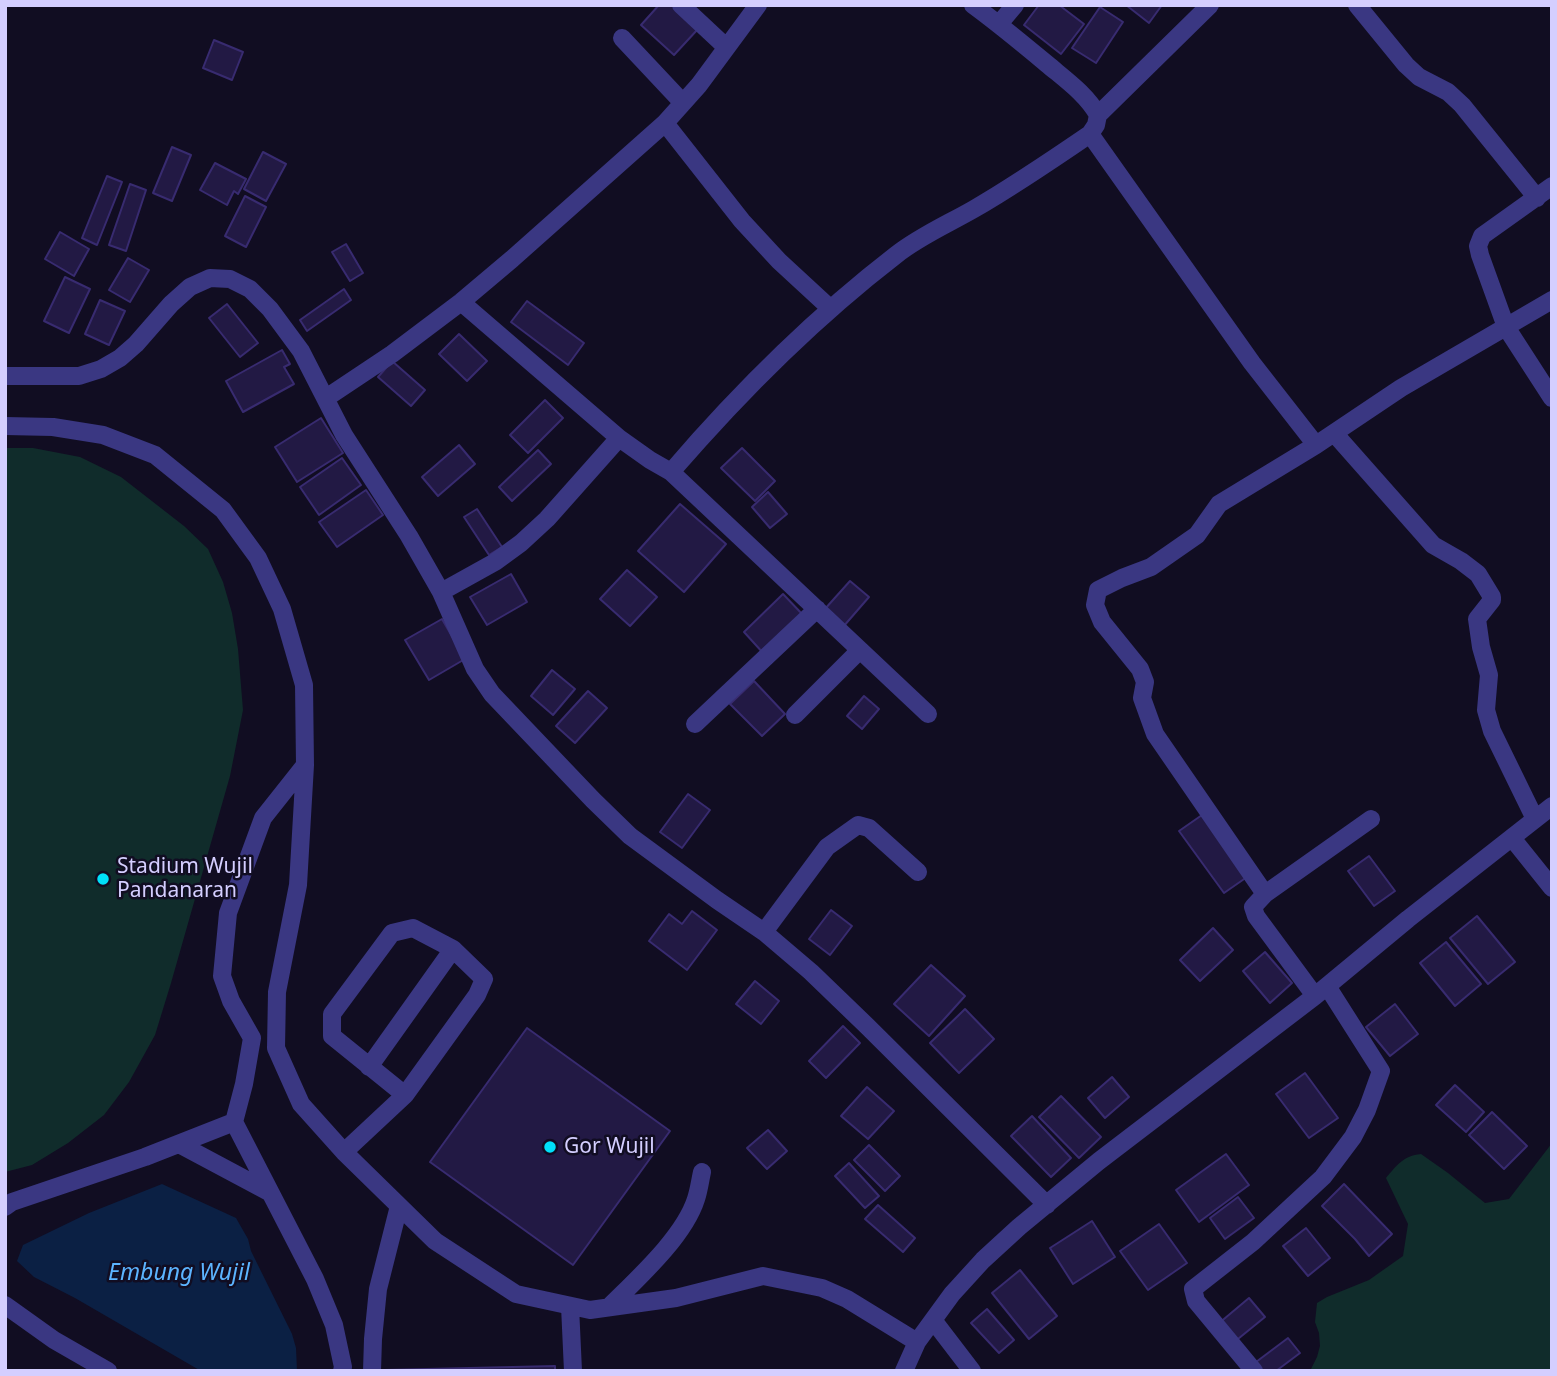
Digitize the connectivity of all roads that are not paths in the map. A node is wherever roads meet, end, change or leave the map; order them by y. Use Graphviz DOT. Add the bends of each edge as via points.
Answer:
graph roads {
  1 [pos="681,5"];
  2 [pos="758,5"];
  3 [pos="973,5"];
  4 [pos="1015,5"];
  5 [pos="1210,5"];
  6 [pos="1357,5"];
  7 [pos="999,24"];
  8 [pos="622,38"];
  9 [pos="726,47"];
  10 [pos="683,103"];
  11 [pos="1098,115"];
  12 [pos="665,123"];
  13 [pos="1090,134"];
  14 [pos="1552,186"];
  15 [pos="1536,198"];
  16 [pos="1552,300"];
  17 [pos="461,302"];
  18 [pos="831,309"];
  19 [pos="1506,327"];
  20 [pos="5,376"];
  21 [pos="326,398"];
  22 [pos="1552,398"];
  23 [pos="5,426"];
  24 [pos="1334,433"];
  25 [pos="619,438"];
  26 [pos="1316,445"];
  27 [pos="671,472"];
  28 [pos="441,593"];
  29 [pos="817,609"];
  30 [pos="860,650"];
  31 [pos="795,715"];
  32 [pos="928,715"];
  33 [pos="695,724"];
  34 [pos="305,765"];
  35 [pos="1552,806"];
  36 [pos="1371,819"];
  37 [pos="1535,819"];
  38 [pos="1512,838"];
  39 [pos="918,872"];
  40 [pos="1552,888"];
  41 [pos="1265,894"];
  42 [pos="764,932"];
  43 [pos="453,949"];
  44 [pos="1321,991"];
  45 [pos="252,1038"];
  46 [pos="276,1048"];
  47 [pos="369,1067"];
  48 [pos="405,1095"];
  49 [pos="234,1122"];
  50 [pos="179,1144"];
  51 [pos="344,1153"];
  52 [pos="702,1172"];
  53 [pos="269,1192"];
  54 [pos="1047,1205"];
  55 [pos="399,1206"];
  56 [pos="5,1207"];
  57 [pos="5,1305"];
  58 [pos="570,1306"];
  59 [pos="609,1307"];
  60 [pos="933,1320"];
  61 [pos="917,1342"];
  62 [pos="108,1371"];
  63 [pos="342,1371"];
  64 [pos="372,1371"];
  65 [pos="573,1371"];
  66 [pos="904,1371"];
  67 [pos="972,1371"];
  68 [pos="1254,1371"];
  1 -- 9 [label="street"];
  2 -- 9 [label="street"];
  3 -- 7 [label="street"];
  4 -- 7 [label="street"];
  5 -- 11 [label="street"];
  6 -- 15 [label="street" via="1406,65 1462,105"];
  7 -- 11 [label="street" via="1079,92"];
  8 -- 10 [label="street"];
  9 -- 10 [label="street"];
  10 -- 12 [label="street"];
  11 -- 13 [label="street"];
  12 -- 17 [label="street"];
  12 -- 18 [label="street" via="742,220"];
  13 -- 18 [label="street" via="898,254"];
  13 -- 26 [label="street" via="1252,363"];
  14 -- 15 [label="street"];
  15 -- 19 [label="street" via="1482,236 1478,246"];
  16 -- 19 [label="street"];
  17 -- 21 [label="street"];
  17 -- 25 [label="street"];
  18 -- 27 [label="street" via="754,380"];
  19 -- 22 [label="street"];
  19 -- 24 [label="street"];
  20 -- 21 [label="street" via="79,376 101,369 136,344 190,288 210,278 230,279 250,289 270,309 301,351"];
  21 -- 28 [label="street"];
  23 -- 34 [label="street" via="103,435 155,455 223,510 258,558 282,609 303,685"];
  24 -- 26 [label="street"];
  24 -- 37 [label="street" via="1433,545 1478,573 1492,597 1477,619 1489,674 1486,710"];
  25 -- 27 [label="street"];
  25 -- 28 [label="street" via="521,544"];
  26 -- 41 [label="street" via="1219,504 1197,535 1151,567 1098,590 1096,605 1102,622 1140,669 1145,682 1142,698 1155,734"];
  27 -- 29 [label="street"];
  28 -- 42 [label="street" via="475,669 536,741 630,836"];
  29 -- 30 [label="street"];
  29 -- 33 [label="street"];
  30 -- 31 [label="street"];
  30 -- 32 [label="street"];
  34 -- 45 [label="street" via="263,818 228,913 222,976"];
  34 -- 46 [label="street" via="298,885 277,992"];
  35 -- 37 [label="street"];
  36 -- 41 [label="street"];
  37 -- 38 [label="street"];
  38 -- 40 [label="street"];
  38 -- 44 [label="street"];
  39 -- 42 [label="street" via="869,828 858,825 827,847"];
  41 -- 44 [label="street" via="1254,907 1256,916"];
  42 -- 54 [label="street" via="867,1026"];
  43 -- 47 [label="street"];
  43 -- 47 [label="street" via="413,928 392,933 332,1014 332,1036"];
  43 -- 48 [label="street" via="484,979"];
  44 -- 54 [label="street"];
  44 -- 68 [label="street" via="1381,1071 1367,1110 1324,1177 1193,1289 1196,1301"];
  45 -- 46 [label="street"];
  45 -- 49 [label="street"];
  46 -- 51 [label="street" via="301,1104"];
  47 -- 48 [label="street"];
  48 -- 51 [label="street"];
  49 -- 50 [label="street"];
  49 -- 53 [label="street"];
  50 -- 53 [label="street"];
  50 -- 56 [label="street"];
  51 -- 55 [label="street"];
  52 -- 59 [label="street" via="696,1201 680,1230"];
  53 -- 63 [label="street" via="334,1325"];
  54 -- 60 [label="street" via="983,1259"];
  55 -- 58 [label="street" via="435,1241 516,1294"];
  55 -- 64 [label="street" via="378,1289"];
  57 -- 62 [label="street"];
  58 -- 59 [label="street"];
  58 -- 65 [label="street"];
  59 -- 61 [label="street" via="676,1298 763,1276 822,1287"];
  60 -- 61 [label="street"];
  60 -- 67 [label="street"];
  61 -- 66 [label="street"];
}
